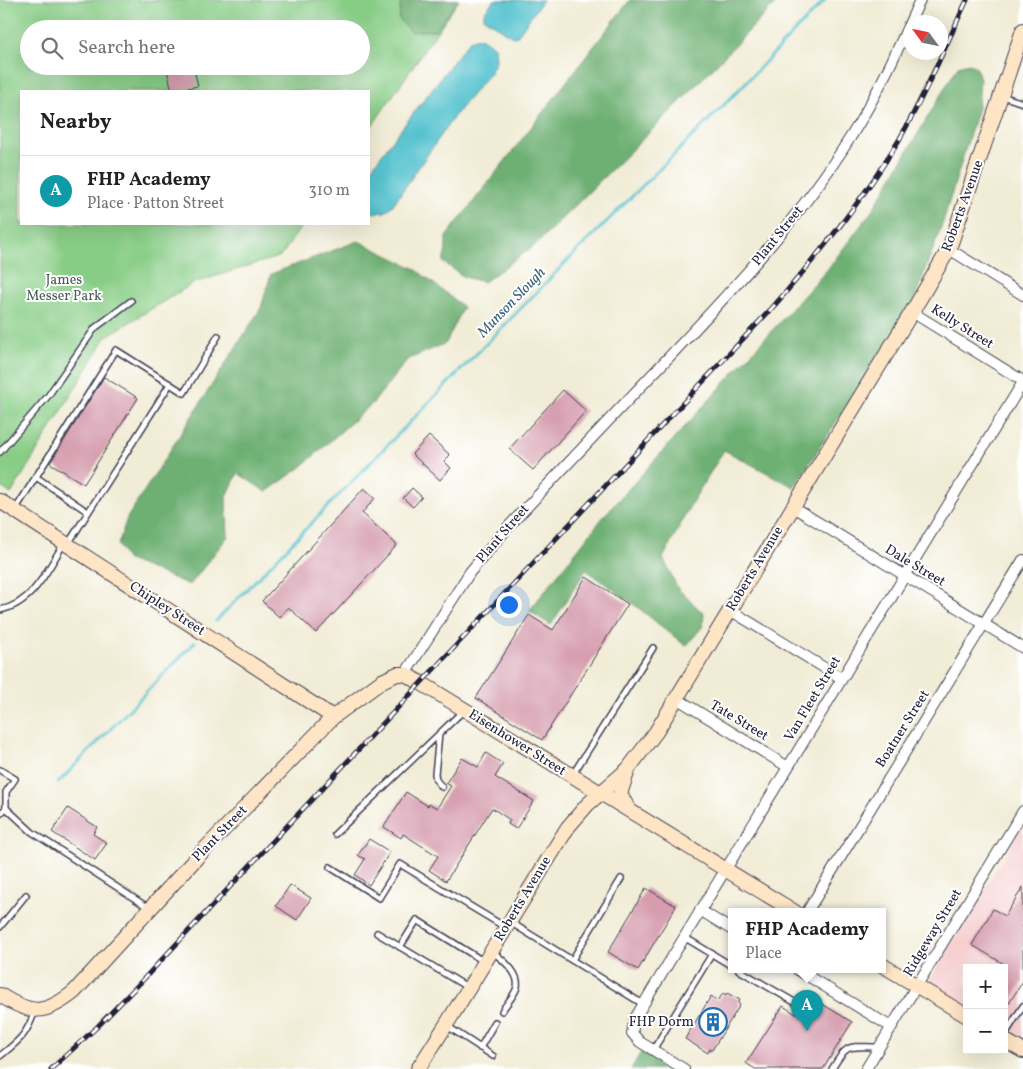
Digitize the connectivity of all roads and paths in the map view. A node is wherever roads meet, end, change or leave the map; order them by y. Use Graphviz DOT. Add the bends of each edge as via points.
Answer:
graph roads {
  1 [pos="920,0"];
  2 [pos="1023,30"];
  3 [pos="1002,96"];
  4 [pos="1023,103"];
  5 [pos="949,249"];
  6 [pos="1023,296"];
  7 [pos="131,301"];
  8 [pos="912,312"];
  9 [pos="218,336"];
  10 [pos="1023,381"];
  11 [pos="170,384"];
  12 [pos="0,452"];
  13 [pos="36,477"];
  14 [pos="0,501"];
  15 [pos="793,507"];
  16 [pos="15,510"];
  17 [pos="88,512"];
  18 [pos="66,543"];
  19 [pos="1023,560"];
  20 [pos="904,575"];
  21 [pos="0,610"];
  22 [pos="730,610"];
  23 [pos="984,624"];
  24 [pos="653,648"];
  25 [pos="1023,648"];
  26 [pos="405,674"];
  27 [pos="841,678"];
  28 [pos="676,698"];
  29 [pos="464,710"];
  30 [pos="333,718"];
  31 [pos="439,734"];
  32 [pos="788,767"];
  33 [pos="628,769"];
  34 [pos="0,770"];
  35 [pos="572,776"];
  36 [pos="442,787"];
  37 [pos="600,793"];
  38 [pos="6,808"];
  39 [pos="629,811"];
  40 [pos="1023,811"];
  41 [pos="0,814"];
  42 [pos="335,834"];
  43 [pos="330,867"];
  44 [pos="726,870"];
  45 [pos="621,879"];
  46 [pos="26,895"];
  47 [pos="788,908"];
  48 [pos="809,908"];
  49 [pos="150,909"];
  50 [pos="700,910"];
  51 [pos="507,925"];
  52 [pos="0,927"];
  53 [pos="728,928"];
  54 [pos="377,933"];
  55 [pos="684,937"];
  56 [pos="400,947"];
  57 [pos="712,954"];
  58 [pos="488,956"];
  59 [pos="572,960"];
  60 [pos="728,964"];
  61 [pos="886,967"];
  62 [pos="744,973"];
  63 [pos="803,973"];
  64 [pos="917,986"];
  65 [pos="469,989"];
  66 [pos="0,995"];
  67 [pos="796,1003"];
  68 [pos="643,1004"];
  69 [pos="1023,1006"];
  70 [pos="34,1010"];
  71 [pos="502,1011"];
  72 [pos="963,1014"];
  73 [pos="495,1022"];
  74 [pos="446,1025"];
  75 [pos="891,1027"];
  76 [pos="1008,1031"];
  77 [pos="1008,1041"];
  78 [pos="879,1047"];
  79 [pos="480,1048"];
  80 [pos="653,1050"];
  81 [pos="1023,1051"];
  82 [pos="0,1056"];
  83 [pos="493,1056"];
  84 [pos="418,1069"];
  85 [pos="684,1069"];
  86 [pos="832,1069"];
  87 [pos="866,1069"];
  1 -- 26 [label="street, Plant Street" via="868,108 792,220 710,313 486,551"];
  2 -- 3 [label="street, Roberts Avenue"];
  3 -- 4 [label="lane"];
  3 -- 5 [label="street, Roberts Avenue"];
  5 -- 6 [label="street"];
  5 -- 8 [label="street, Roberts Avenue"];
  7 -- 12 [label="lane" via="95,328 48,396"];
  8 -- 10 [label="street, Kelly Street"];
  8 -- 15 [label="street, Roberts Avenue"];
  9 -- 11 [label="lane" via="184,393"];
  10 -- 20 [label="street, Van Fleet Street"];
  11 -- 13 [label="lane" via="116,350"];
  11 -- 17 [label="lane"];
  13 -- 16 [label="lane"];
  13 -- 17 [label="lane"];
  14 -- 16 [label="street, Chipley Street"];
  15 -- 20 [label="street, Dale Street"];
  15 -- 22 [label="street, Roberts Avenue"];
  16 -- 18 [label="street, Chipley Street"];
  17 -- 18 [label="lane"];
  18 -- 21 [label="lane" via="32,592 19,604"];
  18 -- 30 [label="street, Chipley Street"];
  19 -- 23 [label="street, Boatner Street"];
  20 -- 23 [label="street, Dale Street"];
  20 -- 27 [label="street, Van Fleet Street"];
  22 -- 27 [label="street"];
  22 -- 28 [label="street, Roberts Avenue"];
  23 -- 25 [label="street, Dale Street"];
  23 -- 48 [label="street, Boatner Street"];
  24 -- 35 [label="lane"];
  26 -- 29 [label="street, Eisenhower Street"];
  26 -- 30 [label="street, Plant Street" via="382,681"];
  27 -- 32 [label="street, Van Fleet Street"];
  28 -- 32 [label="street, Tate Street"];
  28 -- 33 [label="street, Roberts Avenue"];
  29 -- 31 [label="lane"];
  29 -- 35 [label="street, Eisenhower Street"];
  30 -- 49 [label="street, Plant Street"];
  31 -- 36 [label="lane" via="435,774"];
  31 -- 42 [label="lane"];
  32 -- 44 [label="street, Van Fleet Street"];
  33 -- 37 [label="street, Roberts Avenue"];
  33 -- 39 [label="street" via="620,794"];
  34 -- 38 [label="lane" via="15,779 6,792"];
  35 -- 37 [label="street, Eisenhower Street"];
  37 -- 39 [label="street, Eisenhower Street"];
  37 -- 51 [label="street, Roberts Avenue" via="568,827"];
  38 -- 41 [label="lane"];
  38 -- 49 [label="lane" via="32,832"];
  39 -- 44 [label="street, Eisenhower Street"];
  40 -- 64 [label="street, Ridgeway Street"];
  43 -- 51 [label="lane" via="379,898 400,864"];
  44 -- 47 [label="street, Eisenhower Street"];
  44 -- 50 [label="street, Van Fleet Street"];
  45 -- 59 [label="lane"];
  46 -- 52 [label="lane"];
  49 -- 70 [label="street, Plant Street" via="74,992 55,1005"];
  50 -- 53 [label="street"];
  50 -- 55 [label="street, Van Fleet Street"];
  51 -- 58 [label="street, Roberts Avenue"];
  51 -- 59 [label="lane"];
  54 -- 56 [label="lane"];
  55 -- 57 [label="lane"];
  55 -- 68 [label="street, Van Fleet Street"];
  56 -- 58 [label="lane" via="417,920"];
  56 -- 65 [label="lane"];
  57 -- 60 [label="lane"];
  57 -- 80 [label="lane"];
  58 -- 65 [label="street, Roberts Avenue"];
  58 -- 71 [label="lane" via="506,962 517,981"];
  59 -- 68 [label="lane"];
  61 -- 64 [label="street"];
  62 -- 67 [label="lane"];
  63 -- 75 [label="street"];
  64 -- 72 [label="street"];
  64 -- 75 [label="street, Ridgeway Street"];
  65 -- 74 [label="street, Roberts Avenue"];
  66 -- 70 [label="street" via="26,1010"];
  68 -- 80 [label="street, Van Fleet Street" via="632,1032"];
  69 -- 76 [label="lane"];
  70 -- 82 [label="lane" via="30,1026 21,1039"];
  73 -- 79 [label="lane"];
  74 -- 79 [label="lane"];
  74 -- 84 [label="street, Roberts Avenue"];
  75 -- 78 [label="street, Ridgeway Street"];
  77 -- 81 [label="street"];
  78 -- 86 [label="lane" via="846,1049"];
  78 -- 87 [label="street, Ridgeway Street"];
  79 -- 83 [label="lane"];
  80 -- 85 [label="street"];
}
